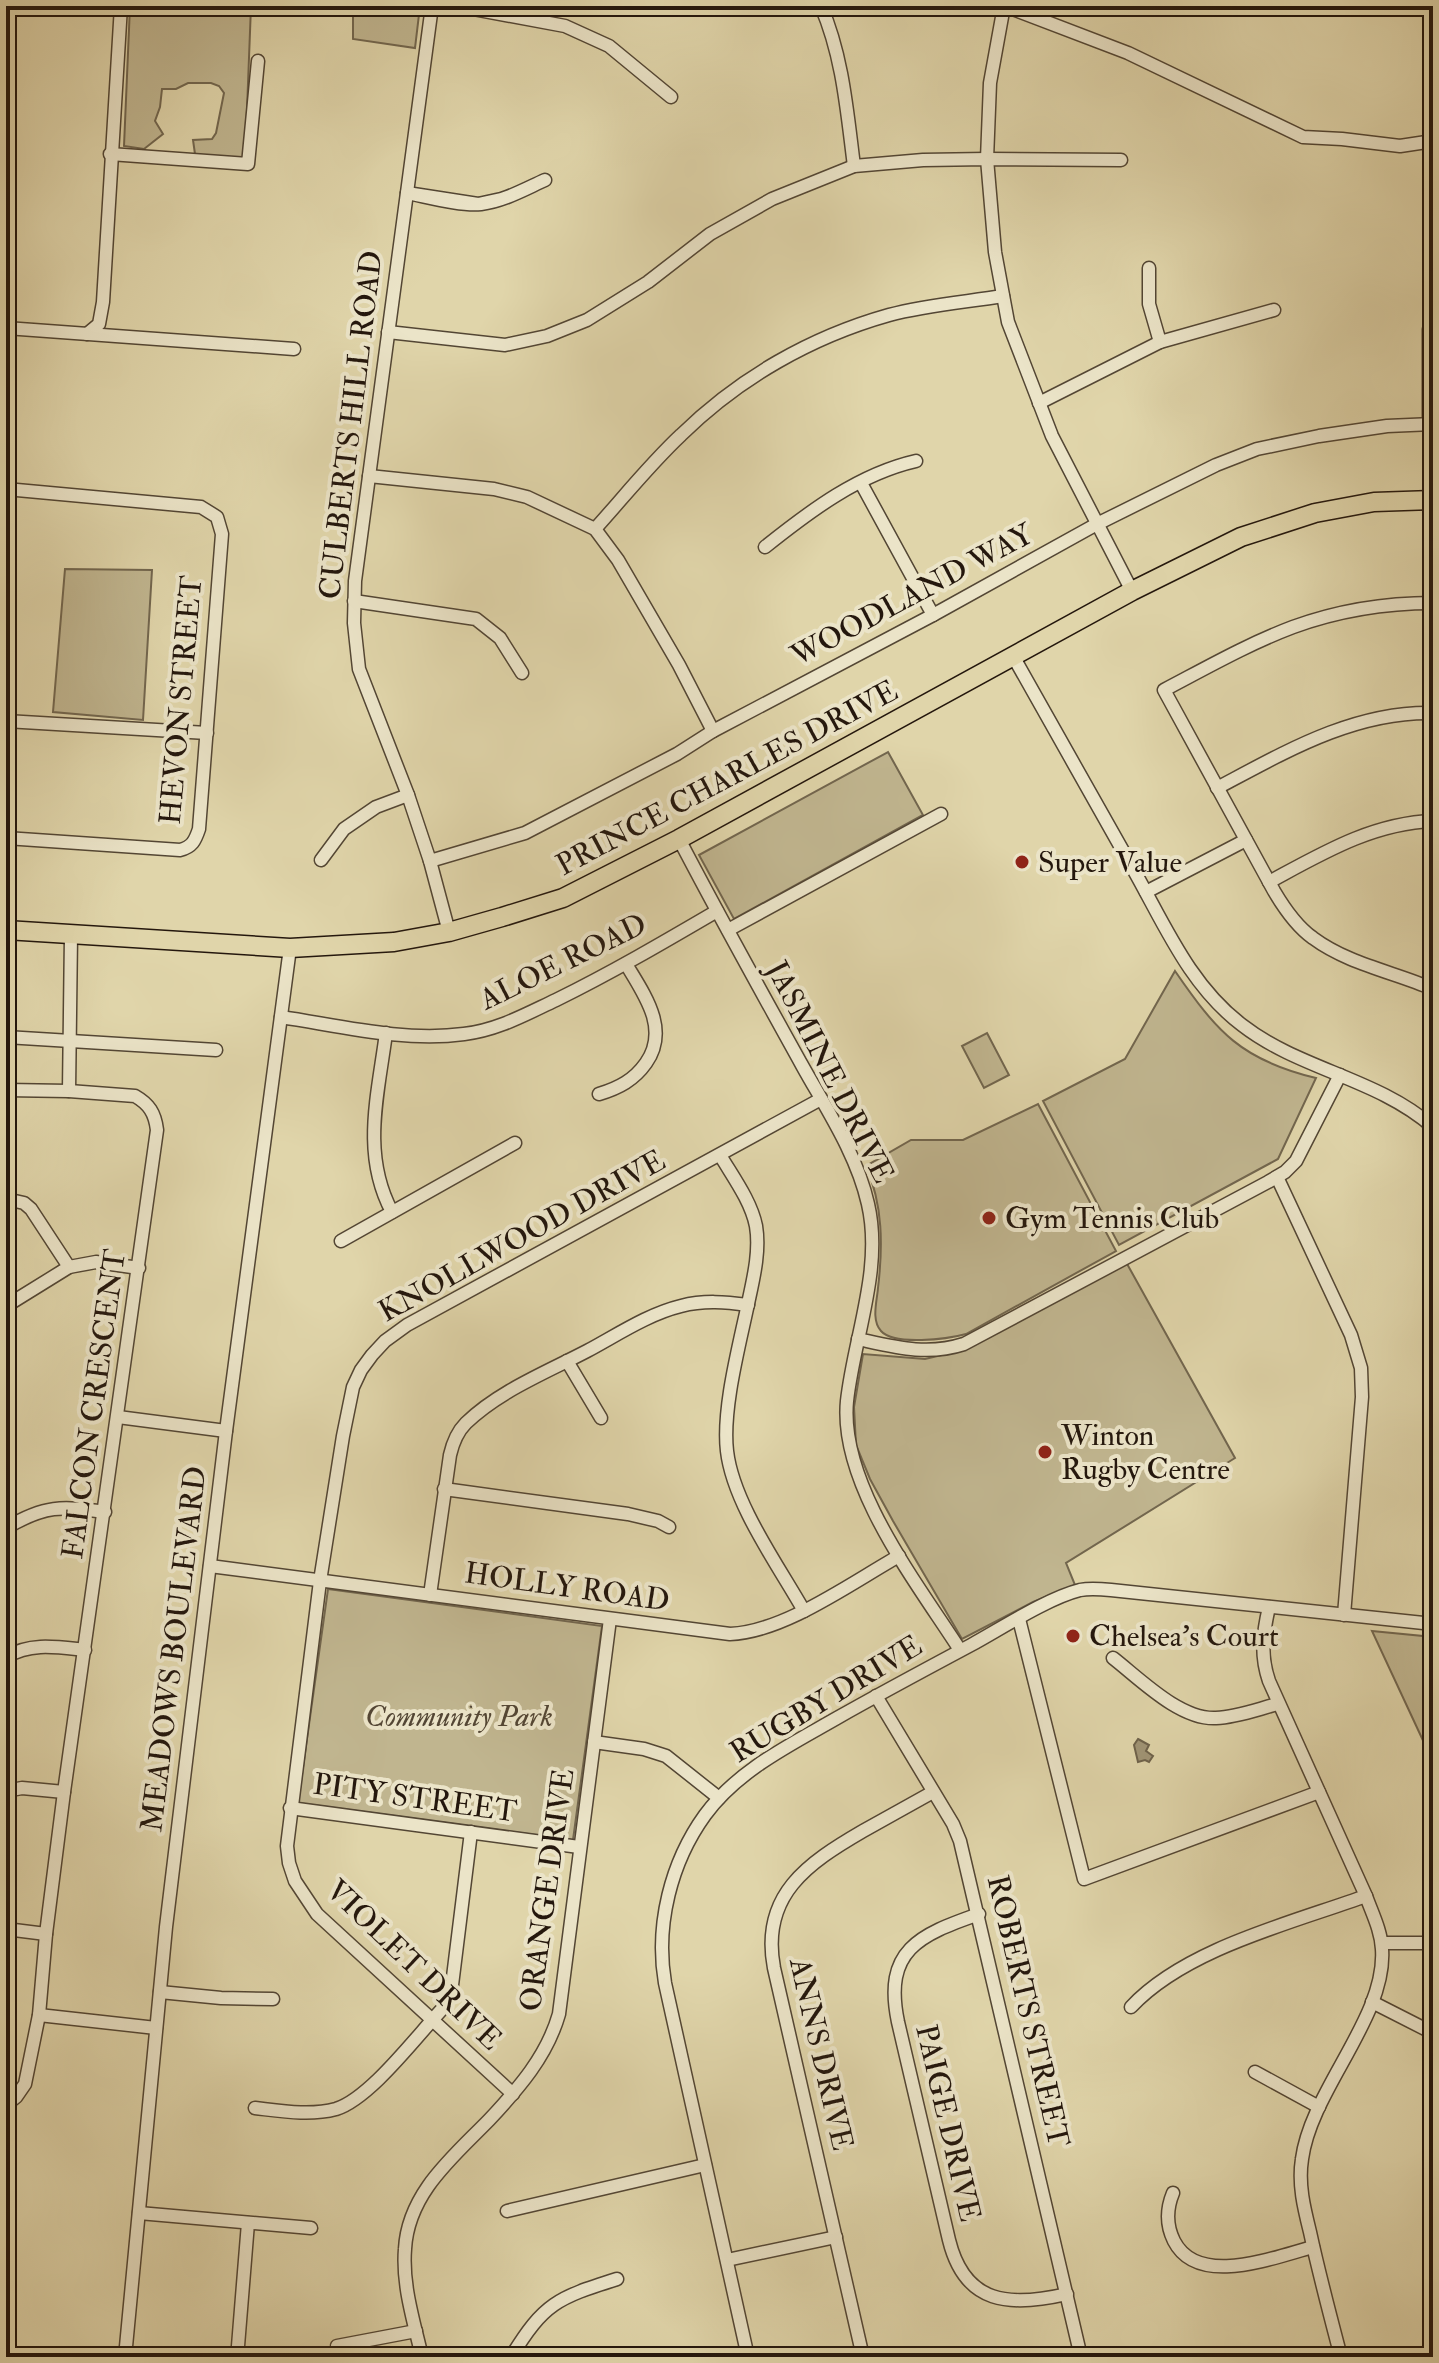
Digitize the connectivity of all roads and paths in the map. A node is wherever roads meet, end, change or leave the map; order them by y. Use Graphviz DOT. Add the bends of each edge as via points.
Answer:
graph roads {
  1 [pos="121,6"];
  2 [pos="432,6"];
  3 [pos="457,6"];
  4 [pos="821,6"];
  5 [pos="1005,6"];
  6 [pos="258,61"];
  7 [pos="671,97"];
  8 [pos="1433,141"];
  9 [pos="110,154"];
  10 [pos="987,159"];
  11 [pos="1121,160"];
  12 [pos="854,166"];
  13 [pos="545,180"];
  14 [pos="407,193"];
  15 [pos="1149,268"];
  16 [pos="1003,296"];
  17 [pos="1274,310"];
  18 [pos="6,328"];
  19 [pos="1429,329"];
  20 [pos="388,332"];
  21 [pos="87,334"];
  22 [pos="1160,342"];
  23 [pos="294,349"];
  24 [pos="1039,403"];
  25 [pos="1431,424"];
  26 [pos="916,461"];
  27 [pos="369,476"];
  28 [pos="861,483"];
  29 [pos="7,489"];
  30 [pos="1433,500"];
  31 [pos="6,506"];
  32 [pos="1097,524"];
  33 [pos="595,529"];
  34 [pos="765,547"];
  35 [pos="1132,591"];
  36 [pos="354,601"];
  37 [pos="1433,603"];
  38 [pos="933,615"];
  39 [pos="1013,656"];
  40 [pos="522,673"];
  41 [pos="1433,713"];
  42 [pos="6,721"];
  43 [pos="713,731"];
  44 [pos="207,733"];
  45 [pos="1217,788"];
  46 [pos="408,795"];
  47 [pos="941,814"];
  48 [pos="1433,821"];
  49 [pos="6,838"];
  50 [pos="679,839"];
  51 [pos="1246,840"];
  52 [pos="321,860"];
  53 [pos="430,861"];
  54 [pos="1269,882"];
  55 [pos="1146,892"];
  56 [pos="717,911"];
  57 [pos="6,930"];
  58 [pos="728,930"];
  59 [pos="449,932"];
  60 [pos="71,935"];
  61 [pos="290,948"];
  62 [pos="626,964"];
  63 [pos="1433,989"];
  64 [pos="281,1017"];
  65 [pos="386,1033"];
  66 [pos="6,1037"];
  67 [pos="70,1041"];
  68 [pos="216,1050"];
  69 [pos="1340,1075"];
  70 [pos="6,1090"];
  71 [pos="69,1091"];
  72 [pos="599,1094"];
  73 [pos="821,1099"];
  74 [pos="1433,1127"];
  75 [pos="515,1143"];
  76 [pos="720,1155"];
  77 [pos="1277,1177"];
  78 [pos="6,1199"];
  79 [pos="392,1212"];
  80 [pos="341,1241"];
  81 [pos="69,1267"];
  82 [pos="139,1268"];
  83 [pos="748,1305"];
  84 [pos="6,1306"];
  85 [pos="858,1339"];
  86 [pos="567,1361"];
  87 [pos="6,1362"];
  88 [pos="6,1395"];
  89 [pos="118,1417"];
  90 [pos="601,1418"];
  91 [pos="226,1431"];
  92 [pos="444,1489"];
  93 [pos="105,1512"];
  94 [pos="8,1524"];
  95 [pos="669,1527"];
  96 [pos="899,1556"];
  97 [pos="210,1566"];
  98 [pos="320,1581"];
  99 [pos="430,1595"];
  100 [pos="1269,1607"];
  101 [pos="804,1611"];
  102 [pos="1344,1615"];
  103 [pos="610,1619"];
  104 [pos="1019,1619"];
  105 [pos="1433,1624"];
  106 [pos="85,1650"];
  107 [pos="960,1650"];
  108 [pos="6,1657"];
  109 [pos="1113,1658"];
  110 [pos="876,1696"];
  111 [pos="1278,1704"];
  112 [pos="594,1742"];
  113 [pos="6,1791"];
  114 [pos="64,1792"];
  115 [pos="933,1792"];
  116 [pos="1319,1792"];
  117 [pos="719,1798"];
  118 [pos="290,1808"];
  119 [pos="471,1832"];
  120 [pos="579,1847"];
  121 [pos="1366,1896"];
  122 [pos="979,1914"];
  123 [pos="6,1929"];
  124 [pos="46,1934"];
  125 [pos="1382,1943"];
  126 [pos="1433,1943"];
  127 [pos="160,1992"];
  128 [pos="273,1999"];
  129 [pos="1372,2002"];
  130 [pos="1131,2007"];
  131 [pos="39,2015"];
  132 [pos="432,2020"];
  133 [pos="156,2028"];
  134 [pos="1433,2033"];
  135 [pos="1255,2072"];
  136 [pos="513,2094"];
  137 [pos="6,2105"];
  138 [pos="1319,2107"];
  139 [pos="255,2108"];
  140 [pos="705,2165"];
  141 [pos="6,2186"];
  142 [pos="1173,2193"];
  143 [pos="507,2211"];
  144 [pos="139,2213"];
  145 [pos="6,2223"];
  146 [pos="248,2223"];
  147 [pos="311,2228"];
  148 [pos="836,2237"];
  149 [pos="1313,2247"];
  150 [pos="727,2260"];
  151 [pos="617,2279"];
  152 [pos="1067,2294"];
  153 [pos="416,2331"];
  154 [pos="337,2346"];
  155 [pos="125,2357"];
  156 [pos="240,2357"];
  157 [pos="422,2357"];
  158 [pos="511,2357"];
  159 [pos="747,2357"];
  160 [pos="863,2357"];
  161 [pos="1081,2357"];
  162 [pos="1341,2357"];
  1 -- 9 [label="street"];
  2 -- 14 [label="street, CULBERTS HILL ROAD"];
  3 -- 7 [label="street" via="565,26 609,46"];
  4 -- 12 [label="street" via="844,89"];
  5 -- 8 [label="street" via="1128,53 1303,137 1400,146"];
  5 -- 10 [label="street" via="990,83"];
  6 -- 9 [label="street" via="248,164"];
  9 -- 21 [label="street" via="103,302 99,324"];
  10 -- 11 [label="street"];
  10 -- 12 [label="street"];
  10 -- 16 [label="street"];
  12 -- 20 [label="street" via="772,199 710,234 587,320 547,336 505,345"];
  13 -- 14 [label="street" via="478,204"];
  14 -- 20 [label="street, CULBERTS HILL ROAD"];
  15 -- 22 [label="street" via="1149,304"];
  16 -- 24 [label="street"];
  16 -- 33 [label="street" via="893,314 839,331 779,360 680,435"];
  17 -- 22 [label="street"];
  18 -- 21 [label="street"];
  19 -- 25 [label="street"];
  20 -- 27 [label="street, CULBERTS HILL ROAD"];
  21 -- 23 [label="street"];
  22 -- 24 [label="street"];
  24 -- 32 [label="street"];
  25 -- 32 [label="street, WOODLAND WAY" via="1387,426 1257,449"];
  26 -- 28 [label="street" via="890,467"];
  27 -- 33 [label="street" via="494,489 527,497"];
  27 -- 36 [label="street, CULBERTS HILL ROAD"];
  28 -- 34 [label="street"];
  28 -- 38 [label="street"];
  29 -- 31 [label="street"];
  29 -- 44 [label="street, HEVON STREET" via="201,507 217,517 222,534"];
  30 -- 35 [label="highway, PRINCE CHARLES DRIVE" via="1374,502 1315,513 1241,537"];
  32 -- 35 [label="street"];
  32 -- 38 [label="street, WOODLAND WAY"];
  33 -- 43 [label="street" via="618,560"];
  35 -- 39 [label="highway, PRINCE CHARLES DRIVE"];
  36 -- 40 [label="street" via="476,619 500,638"];
  36 -- 46 [label="street, CULBERTS HILL ROAD" via="359,669"];
  37 -- 45 [label="street" via="1316,620 1268,637 1164,690"];
  38 -- 43 [label="street, WOODLAND WAY"];
  39 -- 50 [label="highway, PRINCE CHARLES DRIVE"];
  39 -- 55 [label="street"];
  41 -- 45 [label="street" via="1394,715 1343,727"];
  42 -- 44 [label="street"];
  43 -- 53 [label="street, WOODLAND WAY" via="525,833"];
  44 -- 49 [label="street, HEVON STREET" via="199,829 190,847"];
  45 -- 51 [label="street"];
  46 -- 52 [label="street" via="376,807 344,829"];
  46 -- 53 [label="street, CULBERTS HILL ROAD"];
  47 -- 58 [label="street"];
  48 -- 54 [label="street" via="1365,834"];
  50 -- 56 [label="street, JASMINE DRIVE"];
  50 -- 59 [label="highway, PRINCE CHARLES DRIVE" via="563,898"];
  51 -- 54 [label="street"];
  51 -- 55 [label="street"];
  53 -- 59 [label="street, CULBERTS HILL ROAD"];
  54 -- 63 [label="street" via="1292,918 1313,938 1344,956"];
  55 -- 69 [label="street" via="1189,968 1217,1004 1276,1047"];
  56 -- 58 [label="street, JASMINE DRIVE"];
  56 -- 62 [label="street, ALOE ROAD"];
  57 -- 60 [label="highway, PRINCE CHARLES DRIVE"];
  58 -- 73 [label="street, JASMINE DRIVE"];
  59 -- 61 [label="highway, PRINCE CHARLES DRIVE" via="394,942"];
  60 -- 61 [label="highway, PRINCE CHARLES DRIVE"];
  60 -- 67 [label="street"];
  61 -- 64 [label="street, MEADOWS BOULEVARD"];
  62 -- 65 [label="street, ALOE ROAD" via="489,1030 439,1036"];
  62 -- 72 [label="street" via="649,1004 655,1045 637,1075"];
  64 -- 65 [label="street, ALOE ROAD"];
  64 -- 91 [label="street, MEADOWS BOULEVARD"];
  65 -- 79 [label="street" via="373,1148 376,1175"];
  66 -- 67 [label="street"];
  67 -- 68 [label="street"];
  67 -- 71 [label="street"];
  69 -- 74 [label="street" via="1389,1096"];
  69 -- 77 [label="street" via="1300,1155"];
  70 -- 71 [label="street, FALCON CRESCENT"];
  71 -- 82 [label="street, FALCON CRESCENT" via="135,1096 156,1119"];
  73 -- 76 [label="street, KNOLLWOOD DRIVE"];
  73 -- 85 [label="street, JASMINE DRIVE" via="856,1169 871,1217 871,1259"];
  75 -- 79 [label="street"];
  76 -- 83 [label="street" via="756,1228"];
  76 -- 98 [label="street, KNOLLWOOD DRIVE" via="385,1341 356,1379 348,1407"];
  77 -- 85 [label="street" via="964,1344 918,1351"];
  77 -- 102 [label="street" via="1351,1335 1361,1368"];
  78 -- 81 [label="street" via="31,1209"];
  79 -- 80 [label="street"];
  81 -- 82 [label="street" via="96,1262"];
  81 -- 84 [label="street"];
  82 -- 89 [label="street, FALCON CRESCENT"];
  83 -- 86 [label="street" via="704,1302 673,1308"];
  83 -- 101 [label="street" via="727,1411 729,1463 737,1490"];
  85 -- 96 [label="street, JASMINE DRIVE" via="848,1397 848,1440 860,1478"];
  86 -- 90 [label="street"];
  86 -- 92 [label="street" via="465,1424 452,1447"];
  87 -- 88 [label="street"];
  89 -- 91 [label="street"];
  89 -- 93 [label="street, FALCON CRESCENT"];
  91 -- 97 [label="street, MEADOWS BOULEVARD"];
  92 -- 95 [label="street" via="628,1514"];
  92 -- 99 [label="street"];
  93 -- 94 [label="street" via="52,1508"];
  93 -- 106 [label="street, FALCON CRESCENT"];
  96 -- 101 [label="street, HOLLY ROAD"];
  96 -- 107 [label="street, JASMINE DRIVE"];
  97 -- 98 [label="street, HOLLY ROAD"];
  97 -- 127 [label="street, MEADOWS BOULEVARD"];
  98 -- 99 [label="street, HOLLY ROAD"];
  98 -- 118 [label="street, VIOLET DRIVE"];
  99 -- 103 [label="street, HOLLY ROAD"];
  100 -- 102 [label="street, RUGBY DRIVE"];
  100 -- 104 [label="street, RUGBY DRIVE" via="1090,1589"];
  100 -- 111 [label="street" via="1263,1659"];
  101 -- 103 [label="street, HOLLY ROAD" via="740,1634"];
  102 -- 105 [label="street, RUGBY DRIVE"];
  103 -- 112 [label="street, ORANGE DRIVE"];
  104 -- 107 [label="street, RUGBY DRIVE"];
  104 -- 116 [label="street" via="1084,1879"];
  106 -- 108 [label="street" via="42,1646"];
  106 -- 114 [label="street, FALCON CRESCENT"];
  107 -- 110 [label="street, RUGBY DRIVE"];
  109 -- 111 [label="street" via="1173,1705 1195,1715 1219,1718"];
  110 -- 115 [label="street, ROBERTS STREET"];
  110 -- 117 [label="street, RUGBY DRIVE" via="767,1758"];
  111 -- 116 [label="street"];
  112 -- 117 [label="street" via="666,1756"];
  112 -- 120 [label="street, ORANGE DRIVE"];
  113 -- 114 [label="street"];
  114 -- 124 [label="street, FALCON CRESCENT"];
  115 -- 122 [label="street, ROBERTS STREET" via="960,1841"];
  115 -- 148 [label="street, ANNS DRIVE" via="811,1863 789,1888 773,1925 772,1961"];
  116 -- 121 [label="street"];
  117 -- 140 [label="street, RUGBY DRIVE" via="683,1854 668,1897 661,1943"];
  118 -- 119 [label="street, PITY STREET"];
  118 -- 132 [label="street, VIOLET DRIVE" via="288,1855 305,1899"];
  119 -- 120 [label="street, PITY STREET"];
  119 -- 132 [label="street" via="451,1993"];
  120 -- 136 [label="street, ORANGE DRIVE" via="559,2014 543,2054"];
  121 -- 125 [label="street"];
  121 -- 130 [label="street" via="1204,1956 1157,1983"];
  122 -- 152 [label="street, ROBERTS STREET"];
  122 -- 152 [label="street, PAIGE DRIVE" via="920,1940 896,1975 894,2000 951,2251 962,2275 982,2293 1007,2301"];
  123 -- 124 [label="street"];
  124 -- 131 [label="street, FALCON CRESCENT"];
  125 -- 126 [label="street"];
  125 -- 129 [label="street" via="1381,1973"];
  127 -- 128 [label="street"];
  127 -- 133 [label="street, MEADOWS BOULEVARD"];
  129 -- 134 [label="street"];
  129 -- 138 [label="street"];
  131 -- 133 [label="street"];
  131 -- 137 [label="street, FALCON CRESCENT" via="25,2084"];
  132 -- 136 [label="street, VIOLET DRIVE"];
  132 -- 139 [label="street" via="346,2105 316,2112"];
  133 -- 144 [label="street, MEADOWS BOULEVARD"];
  135 -- 138 [label="street"];
  136 -- 153 [label="street, ORANGE DRIVE" via="437,2174 413,2211 404,2260"];
  138 -- 149 [label="street" via="1300,2174"];
  140 -- 143 [label="street"];
  140 -- 150 [label="street, RUGBY DRIVE"];
  141 -- 145 [label="street"];
  142 -- 149 [label="street" via="1167,2212 1172,2237 1197,2263 1227,2266"];
  144 -- 146 [label="street"];
  144 -- 155 [label="street, MEADOWS BOULEVARD"];
  146 -- 147 [label="street"];
  146 -- 156 [label="street"];
  148 -- 150 [label="street"];
  148 -- 160 [label="street, ANNS DRIVE"];
  149 -- 162 [label="street"];
  150 -- 159 [label="street, RUGBY DRIVE"];
  151 -- 158 [label="street" via="550,2306"];
  152 -- 161 [label="street, ROBERTS STREET"];
  153 -- 154 [label="street"];
  153 -- 157 [label="street, ORANGE DRIVE"];
}
